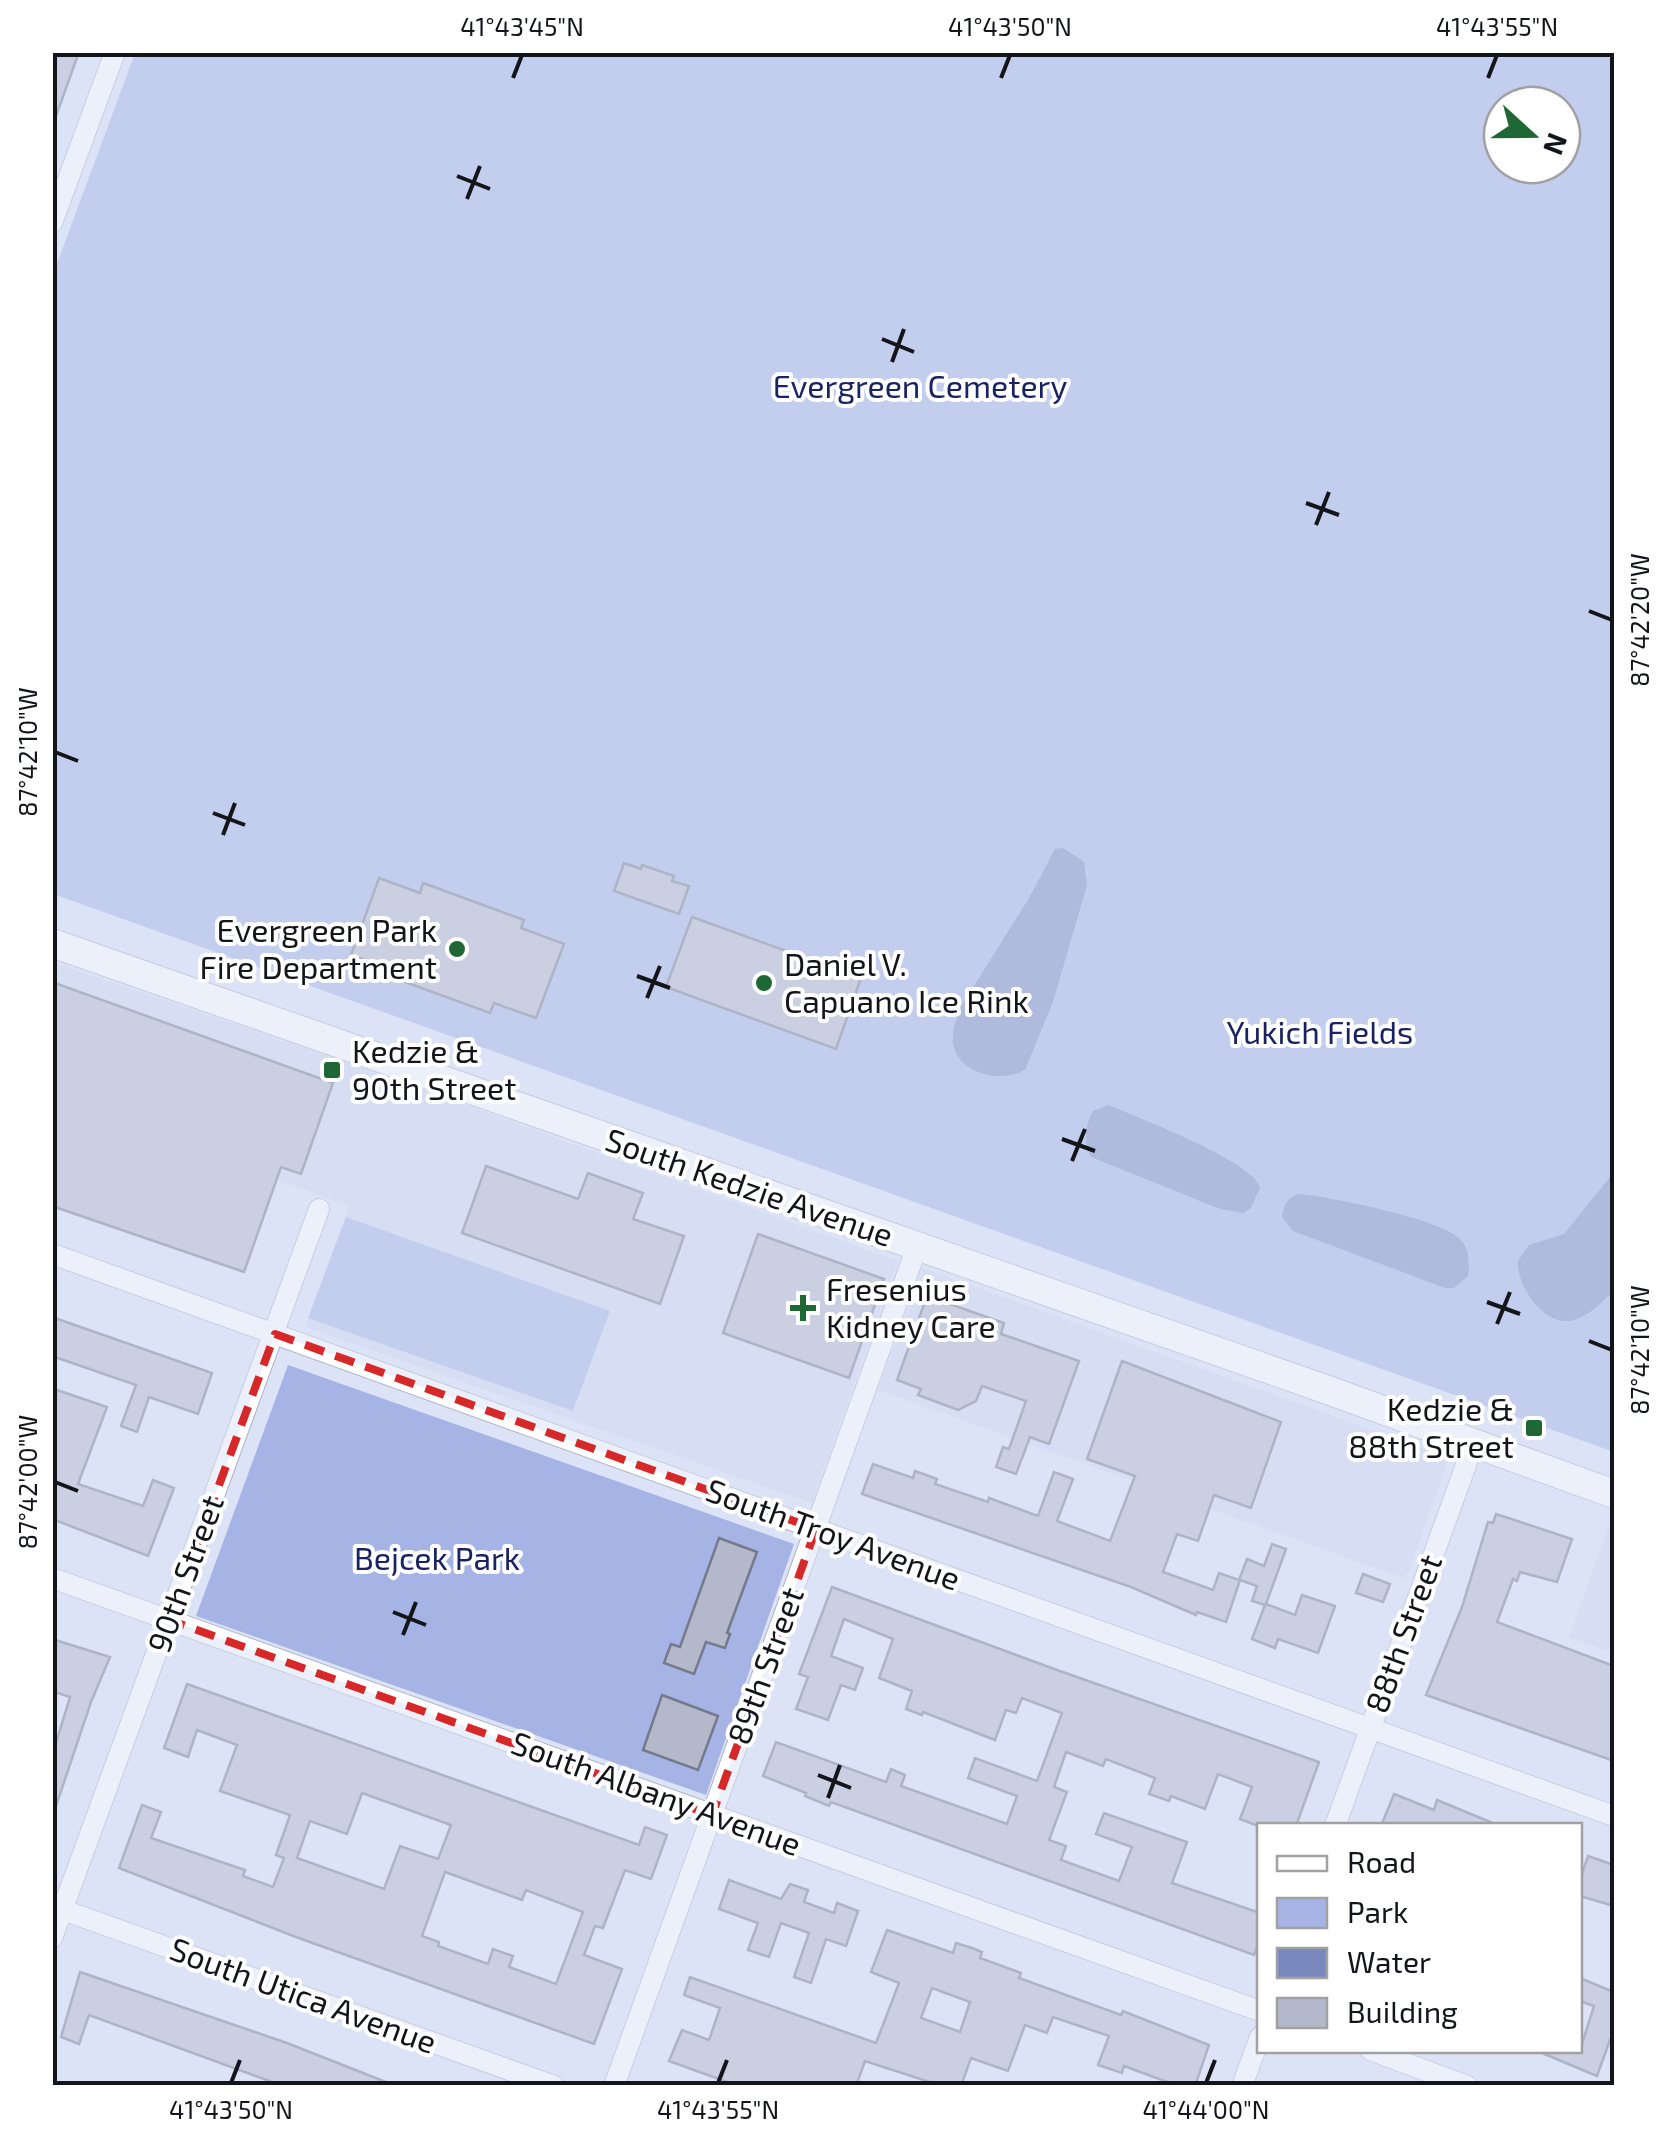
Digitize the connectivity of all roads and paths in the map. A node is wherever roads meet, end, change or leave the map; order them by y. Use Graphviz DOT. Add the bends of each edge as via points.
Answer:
graph roads {
  1 [pos="115,52"];
  2 [pos="52,223"];
  3 [pos="52,942"];
  4 [pos="319,1209"];
  5 [pos="918,1247"];
  6 [pos="52,1254"];
  7 [pos="274,1334"];
  8 [pos="1474,1443"];
  9 [pos="1614,1494"];
  10 [pos="816,1529"];
  11 [pos="52,1578"];
  12 [pos="169,1620"];
  13 [pos="1370,1728"];
  14 [pos="712,1814"];
  15 [pos="1614,1816"];
  16 [pos="1336,1823"];
  17 [pos="58,1908"];
  18 [pos="52,1938"];
  19 [pos="1257,2010"];
  20 [pos="1257,2044"];
  21 [pos="1378,2053"];
  22 [pos="554,2086"];
  23 [pos="614,2086"];
  24 [pos="1242,2086"];
  25 [pos="1467,2086"];
  1 -- 2 [label="street"];
  3 -- 5 [label="main road, South Kedzie Avenue"];
  4 -- 7 [label="street, 90th Street"];
  5 -- 8 [label="main road, South Kedzie Avenue"];
  5 -- 10 [label="street, 89th Street"];
  6 -- 7 [label="street, South Troy Avenue"];
  7 -- 10 [label="street, South Troy Avenue"];
  7 -- 12 [label="street, 90th Street"];
  8 -- 9 [label="main road, South Kedzie Avenue"];
  8 -- 13 [label="street, 88th Street"];
  10 -- 13 [label="street, South Troy Avenue"];
  10 -- 14 [label="street, 89th Street"];
  11 -- 12 [label="street, South Albany Avenue"];
  12 -- 14 [label="street, South Albany Avenue"];
  12 -- 17 [label="street, 90th Street"];
  13 -- 15 [label="street, South Troy Avenue"];
  13 -- 16 [label="street, 88th Street"];
  14 -- 19 [label="street, South Albany Avenue"];
  14 -- 23 [label="street, 89th Street"];
  17 -- 18 [label="street, 90th Street"];
  17 -- 22 [label="street, South Utica Avenue"];
  20 -- 24 [label="street"];
  21 -- 25 [label="street"];
}
